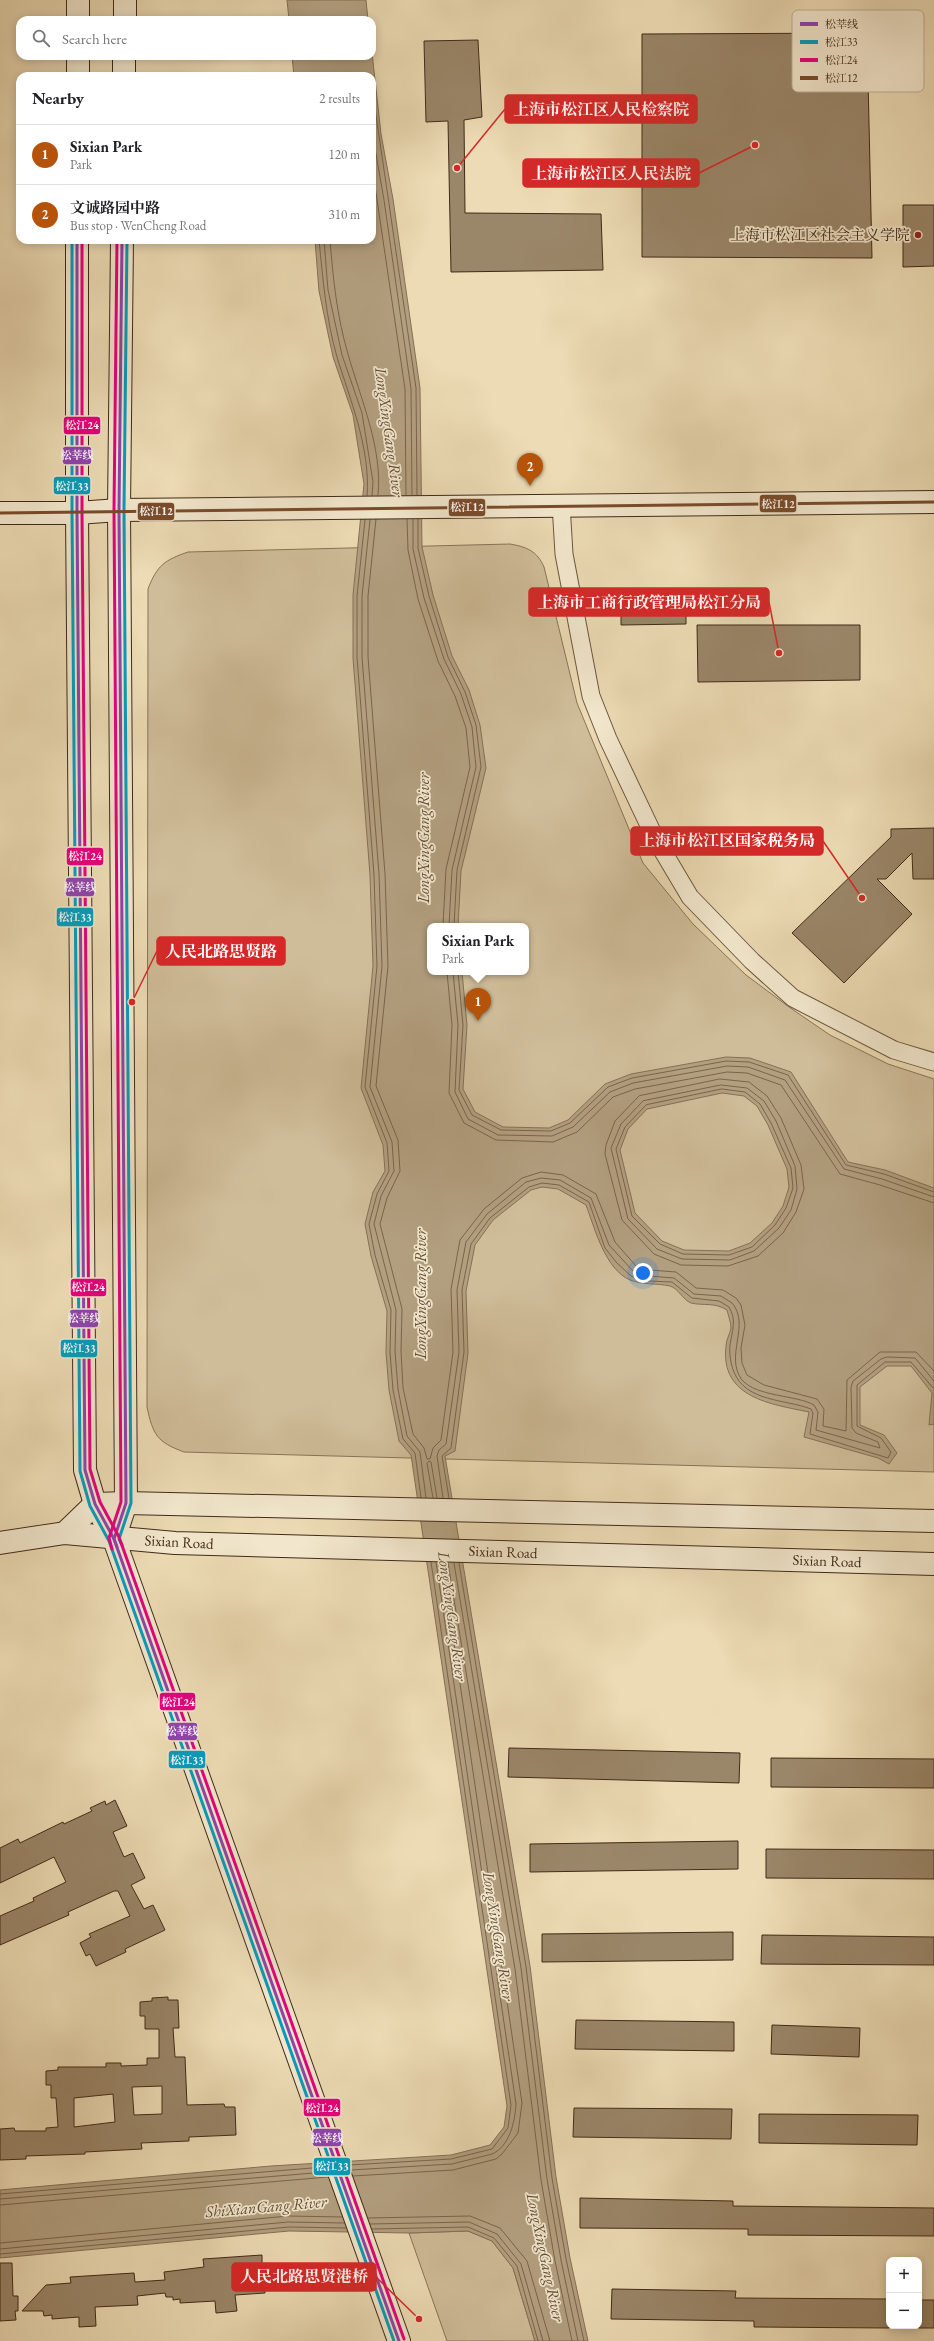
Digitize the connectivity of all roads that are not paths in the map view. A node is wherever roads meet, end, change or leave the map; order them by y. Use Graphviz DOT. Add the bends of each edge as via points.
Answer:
graph roads {
  1 [pos="78,0"];
  2 [pos="125,0"];
  3 [pos="78,16"];
  4 [pos="125,16"];
  5 [pos="78,60"];
  6 [pos="124,60"];
  7 [pos="78,72"];
  8 [pos="124,72"];
  9 [pos="77,244"];
  10 [pos="122,244"];
  11 [pos="934,502"];
  12 [pos="561,504"];
  13 [pos="119,510"];
  14 [pos="0,513"];
  15 [pos="77,513"];
  16 [pos="934,1062"];
  17 [pos="126,1503"];
  18 [pos="95,1504"];
  19 [pos="934,1521"];
  20 [pos="65,1532"];
  21 [pos="114,1538"];
  22 [pos="0,1542"];
  23 [pos="934,1564"];
  24 [pos="399,2341"];
  1 -- 3 [label="main road"];
  2 -- 4 [label="main road"];
  5 -- 7 [label="main road"];
  6 -- 8 [label="main road"];
  9 -- 15 [label="main road"];
  10 -- 13 [label="main road"];
  11 -- 12 [label="main road"];
  12 -- 13 [label="main road" via="433,508"];
  12 -- 16 [label="street" via="564,554 591,696 608,739 655,838 690,897 752,961 794,998 894,1050"];
  13 -- 15 [label="main road"];
  13 -- 17 [label="main road"];
  14 -- 15 [label="main road"];
  15 -- 18 [label="main road" via="85,1470"];
  17 -- 18 [label="main road"];
  17 -- 19 [label="main road"];
  17 -- 21 [label="main road"];
  18 -- 20 [label="main road"];
  18 -- 21 [label="main road"];
  20 -- 21 [label="main road, Sixian Road"];
  20 -- 22 [label="main road"];
  21 -- 23 [label="main road, Sixian Road" via="175,1543"];
  21 -- 24 [label="main road"];
}
